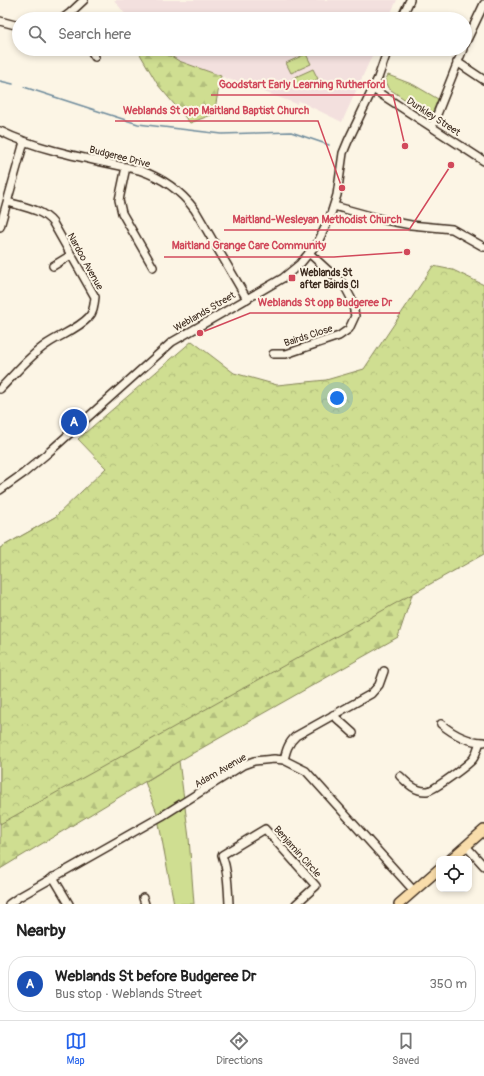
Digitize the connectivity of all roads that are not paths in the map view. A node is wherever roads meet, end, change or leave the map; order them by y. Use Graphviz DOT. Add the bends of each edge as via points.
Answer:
graph roads {
  1 [pos="84,0"];
  2 [pos="410,0"];
  3 [pos="484,4"];
  4 [pos="75,12"];
  5 [pos="404,12"];
  6 [pos="0,21"];
  7 [pos="12,24"];
  8 [pos="472,29"];
  9 [pos="385,56"];
  10 [pos="460,56"];
  11 [pos="457,62"];
  12 [pos="484,80"];
  13 [pos="373,89"];
  14 [pos="432,127"];
  15 [pos="0,131"];
  16 [pos="24,142"];
  17 [pos="484,161"];
  18 [pos="126,167"];
  19 [pos="8,202"];
  20 [pos="334,206"];
  21 [pos="0,227"];
  22 [pos="484,247"];
  23 [pos="309,253"];
  24 [pos="71,255"];
  25 [pos="53,266"];
  26 [pos="153,267"];
  27 [pos="246,298"];
  28 [pos="273,354"];
  29 [pos="0,389"];
  30 [pos="0,490"];
  31 [pos="384,671"];
  32 [pos="333,715"];
  33 [pos="441,724"];
  34 [pos="353,733"];
  35 [pos="482,742"];
  36 [pos="284,760"];
  37 [pos="400,776"];
  38 [pos="484,830"];
  39 [pos="466,846"];
  40 [pos="454,856"];
  41 [pos="484,866"];
  42 [pos="436,872"];
  43 [pos="53,877"];
  44 [pos="414,891"];
  45 [pos="9,904"];
  46 [pos="69,904"];
  47 [pos="229,904"];
  48 [pos="296,904"];
  49 [pos="399,904"];
  1 -- 4 [label="street"];
  2 -- 5 [label="street"];
  3 -- 8 [label="street"];
  6 -- 7 [label="street"];
  9 -- 13 [label="street, Weblands Street"];
  10 -- 11 [label="street"];
  11 -- 12 [label="street"];
  11 -- 14 [label="street"];
  13 -- 14 [label="street, Dunkley Street"];
  13 -- 20 [label="street, Weblands Street" via="348,141"];
  14 -- 17 [label="street, Dunkley Street"];
  15 -- 16 [label="street, Budgeree Drive"];
  16 -- 18 [label="street, Budgeree Drive"];
  16 -- 19 [label="street"];
  18 -- 26 [label="street" via="120,200 122,213"];
  18 -- 27 [label="street, Budgeree Drive" via="160,178 187,199"];
  19 -- 21 [label="street"];
  19 -- 24 [label="street, Nardoo Avenue" via="39,211 47,216"];
  20 -- 22 [label="street" via="385,220 452,229"];
  20 -- 23 [label="street, Weblands Street" via="325,230"];
  23 -- 27 [label="street, Weblands Street" via="283,278"];
  23 -- 28 [label="street, Bairds Close" via="344,285 352,300 355,316 350,329 339,336 286,354"];
  24 -- 25 [label="street"];
  24 -- 29 [label="street, Nardoo Avenue" via="95,297 90,316 46,344"];
  27 -- 30 [label="street, Weblands Street" via="172,342 24,473"];
  31 -- 32 [label="street" via="379,685 371,694"];
  32 -- 34 [label="street"];
  32 -- 36 [label="street" via="291,740"];
  33 -- 35 [label="street" via="462,738"];
  35 -- 37 [label="street" via="473,759 428,791 419,790"];
  36 -- 43 [label="street, Adam Avenue" via="265,759 243,765 168,812"];
  36 -- 44 [label="street, Adam Avenue" via="306,771 317,782"];
  38 -- 39 [label="main road"];
  39 -- 40 [label="main road"];
  39 -- 41 [label="street"];
  42 -- 44 [label="main road"];
  43 -- 45 [label="street, Adam Avenue"];
  43 -- 46 [label="street"];
  44 -- 49 [label="main road"];
  47 -- 48 [label="street, Benjamin Circle" via="222,855 265,829 316,886"];
}
